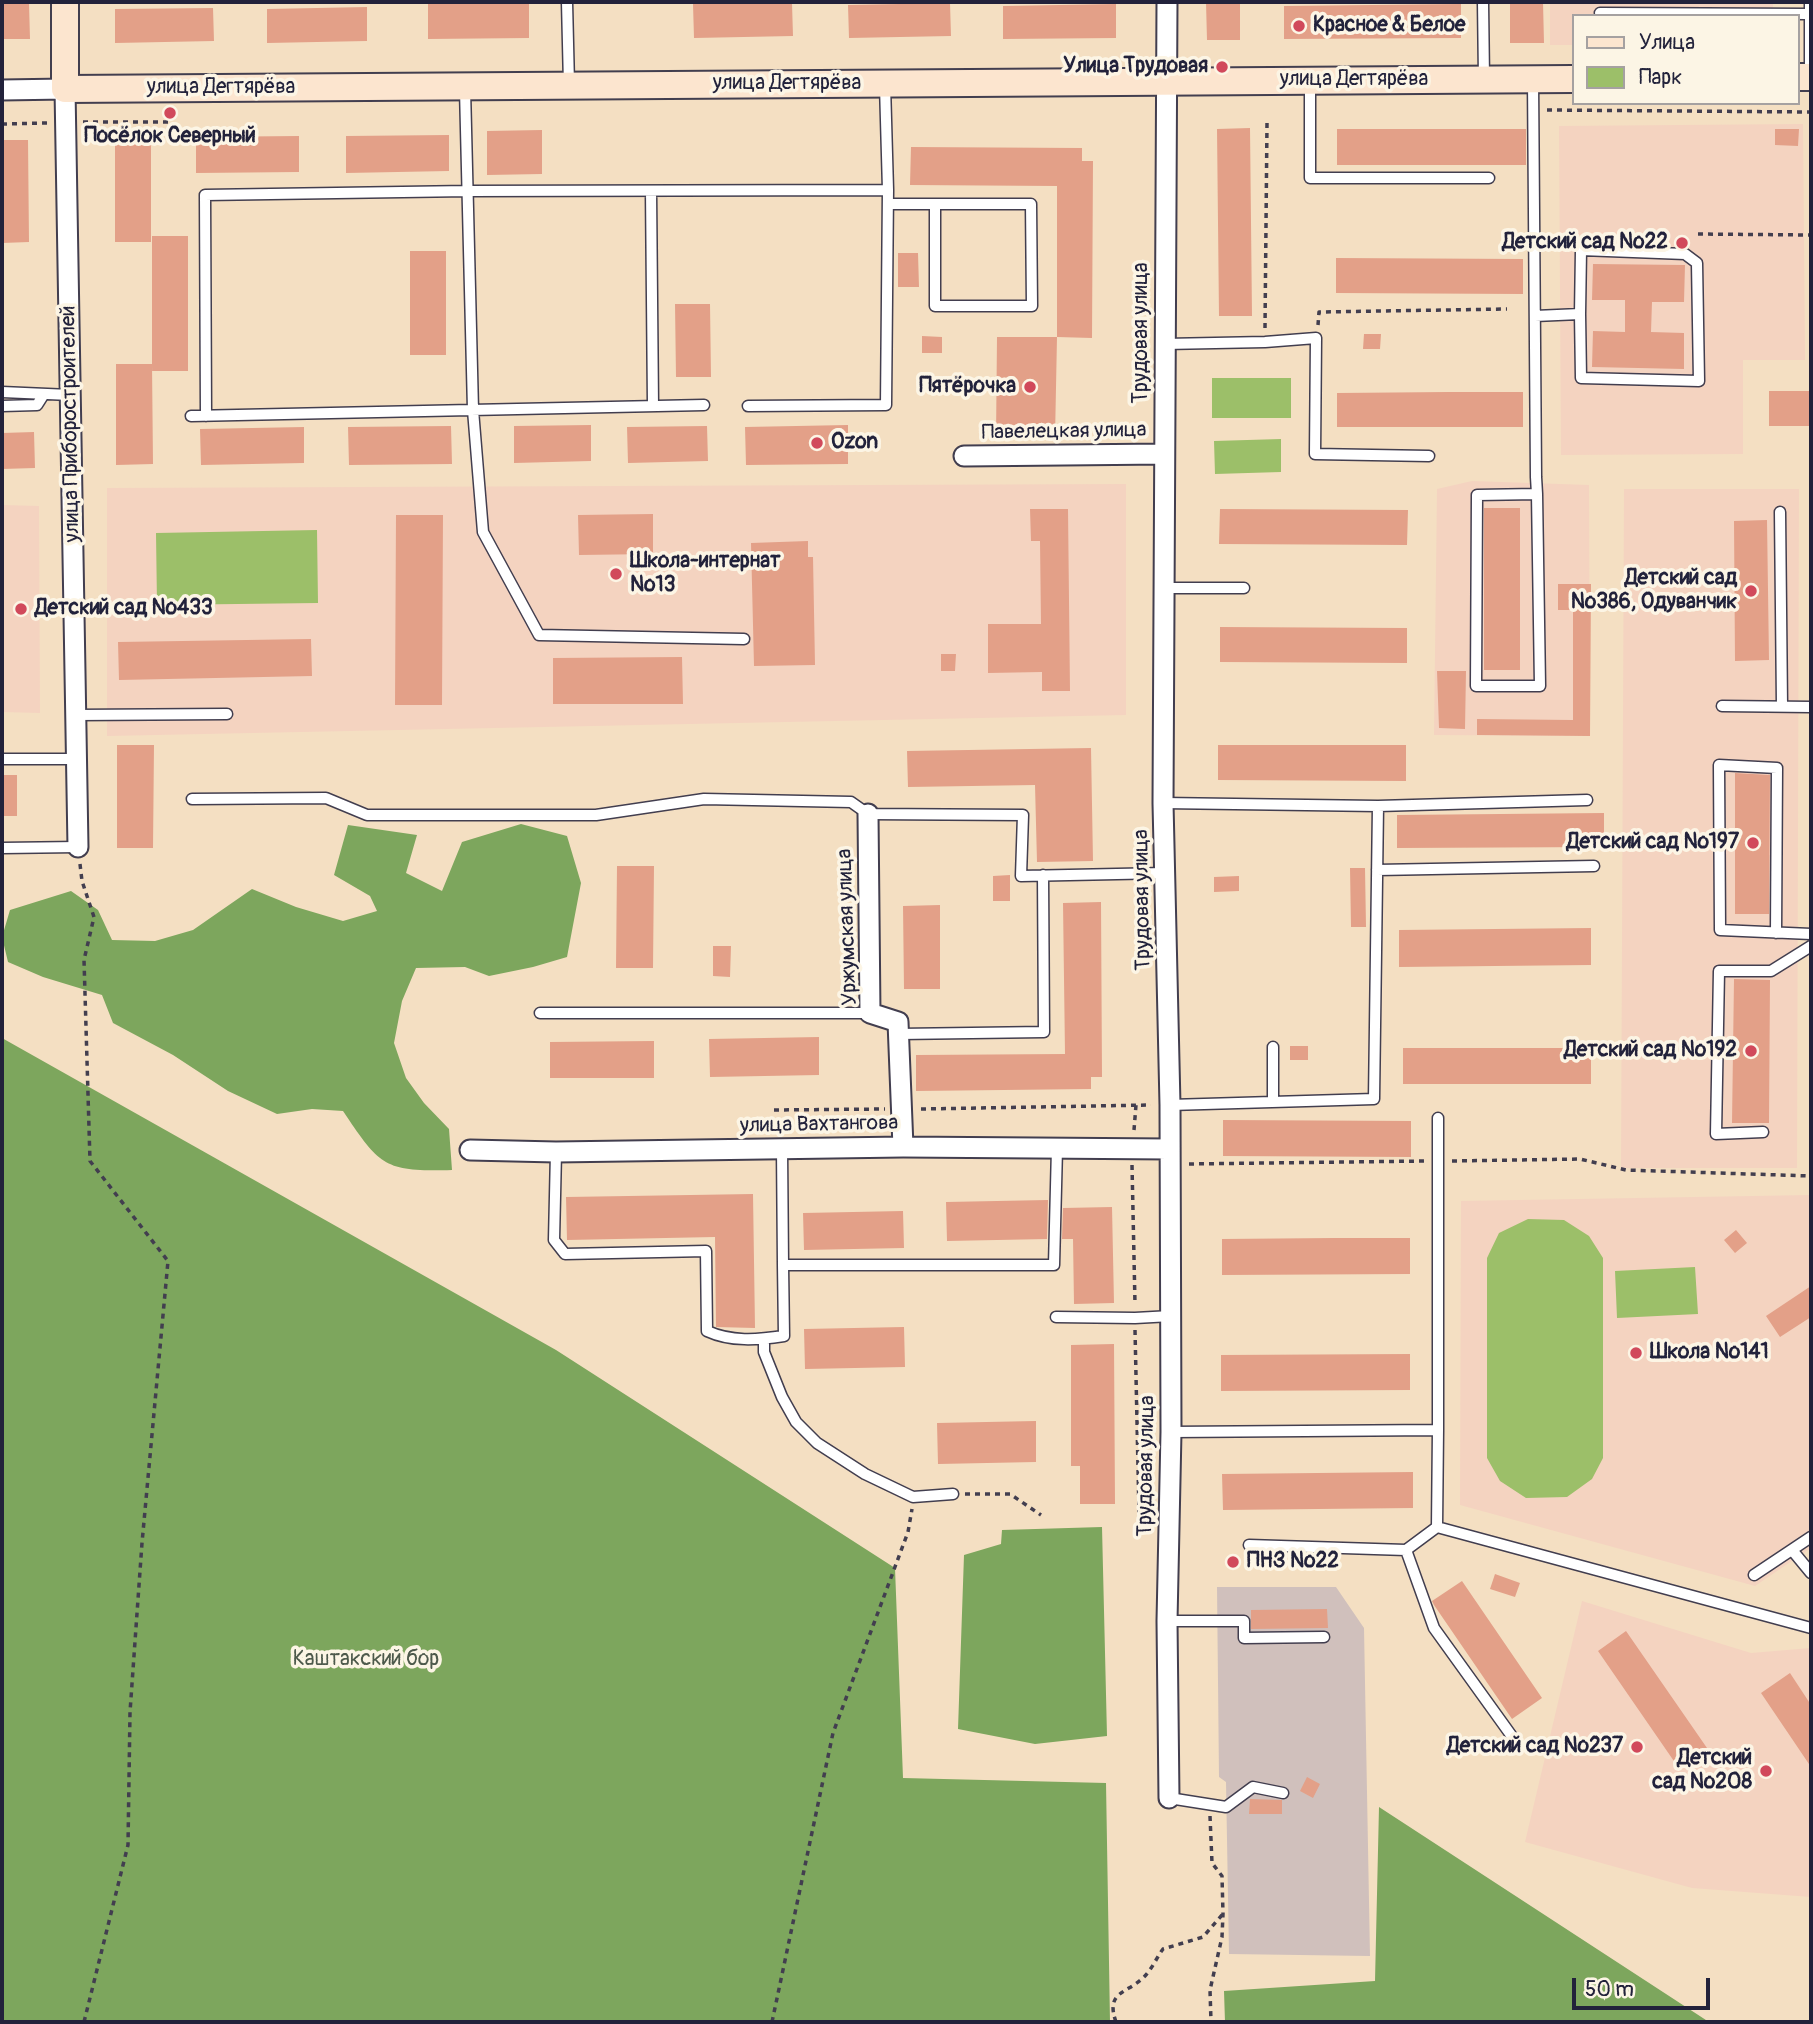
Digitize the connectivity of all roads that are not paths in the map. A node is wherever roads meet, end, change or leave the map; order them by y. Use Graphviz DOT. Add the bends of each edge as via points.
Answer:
graph roads {
  1 [pos="65,2"];
  2 [pos="568,2"];
  3 [pos="1167,2"];
  4 [pos="1483,2"];
  5 [pos="1810,2"];
  6 [pos="1600,13"];
  7 [pos="1810,14"];
  8 [pos="1811,77"];
  9 [pos="1484,79"];
  10 [pos="1534,79"];
  11 [pos="1572,79"];
  12 [pos="1310,80"];
  13 [pos="1166,82"];
  14 [pos="884,83"];
  15 [pos="465,86"];
  16 [pos="569,86"];
  17 [pos="65,89"];
  18 [pos="2,90"];
  19 [pos="1489,178"];
  20 [pos="888,190"];
  21 [pos="468,191"];
  22 [pos="651,191"];
  23 [pos="888,204"];
  24 [pos="934,204"];
  25 [pos="1580,314"];
  26 [pos="1535,316"];
  27 [pos="1165,344"];
  28 [pos="2,393"];
  29 [pos="44,394"];
  30 [pos="71,395"];
  31 [pos="704,405"];
  32 [pos="2,406"];
  33 [pos="653,406"];
  34 [pos="748,406"];
  35 [pos="473,410"];
  36 [pos="191,416"];
  37 [pos="206,416"];
  38 [pos="1164,454"];
  39 [pos="964,456"];
  40 [pos="1429,456"];
  41 [pos="1537,494"];
  42 [pos="1780,512"];
  43 [pos="1164,588"];
  44 [pos="1244,588"];
  45 [pos="744,639"];
  46 [pos="1722,706"];
  47 [pos="1782,706"];
  48 [pos="1811,706"];
  49 [pos="227,714"];
  50 [pos="76,715"];
  51 [pos="2,759"];
  52 [pos="76,760"];
  53 [pos="191,799"];
  54 [pos="1587,800"];
  55 [pos="1163,803"];
  56 [pos="1378,806"];
  57 [pos="868,814"];
  58 [pos="78,847"];
  59 [pos="2,848"];
  60 [pos="1594,866"];
  61 [pos="1377,870"];
  62 [pos="1165,873"];
  63 [pos="1043,875"];
  64 [pos="1776,933"];
  65 [pos="1811,934"];
  66 [pos="1811,946"];
  67 [pos="540,1013"];
  68 [pos="870,1013"];
  69 [pos="899,1034"];
  70 [pos="1273,1047"];
  71 [pos="1273,1102"];
  72 [pos="1170,1105"];
  73 [pos="1437,1118"];
  74 [pos="1763,1132"];
  75 [pos="903,1147"];
  76 [pos="1057,1148"];
  77 [pos="782,1149"];
  78 [pos="470,1150"];
  79 [pos="556,1152"];
  80 [pos="1170,1157"];
  81 [pos="783,1265"];
  82 [pos="1171,1316"];
  83 [pos="1056,1317"];
  84 [pos="764,1339"];
  85 [pos="1438,1430"];
  86 [pos="1171,1432"];
  87 [pos="953,1494"];
  88 [pos="1437,1527"];
  89 [pos="1811,1537"];
  90 [pos="1250,1545"];
  91 [pos="1406,1550"];
  92 [pos="1793,1550"];
  93 [pos="1811,1573"];
  94 [pos="1754,1576"];
  95 [pos="1167,1621"];
  96 [pos="1811,1628"];
  97 [pos="1324,1637"];
  98 [pos="1511,1735"];
  99 [pos="1283,1793"];
  100 [pos="1169,1798"];
  1 -- 17 [label="street, улица Приборостроителей"];
  2 -- 16 [label="lane"];
  3 -- 13 [label="street, Трудовая улица"];
  4 -- 9 [label="lane"];
  5 -- 7 [label="lane"];
  6 -- 7 [label="lane"];
  7 -- 8 [label="lane"];
  9 -- 10 [label="street, улица Дегтярёва"];
  9 -- 12 [label="street, улица Дегтярёва"];
  10 -- 11 [label="street, улица Дегтярёва"];
  10 -- 26 [label="lane"];
  12 -- 13 [label="street, улица Дегтярёва"];
  12 -- 19 [label="lane" via="1310,178"];
  13 -- 14 [label="street, улица Дегтярёва"];
  13 -- 27 [label="street, Трудовая улица"];
  14 -- 16 [label="street, улица Дегтярёва"];
  14 -- 20 [label="lane"];
  15 -- 16 [label="street, улица Дегтярёва"];
  15 -- 17 [label="street, улица Дегтярёва"];
  15 -- 21 [label="lane"];
  17 -- 18 [label="street, улица Дегтярёва"];
  17 -- 30 [label="street, улица Приборостроителей"];
  20 -- 22 [label="lane"];
  20 -- 23 [label="lane"];
  21 -- 22 [label="lane"];
  21 -- 35 [label="lane"];
  21 -- 37 [label="lane" via="205,195"];
  22 -- 33 [label="lane"];
  23 -- 24 [label="lane"];
  23 -- 34 [label="lane" via="886,405"];
  24 -- 24 [label="lane" via="1031,204 1031,306 934,306"];
  25 -- 25 [label="lane" via="1581,378 1699,381 1697,264 1685,254 1581,250"];
  25 -- 26 [label="lane"];
  26 -- 41 [label="lane"];
  27 -- 38 [label="street, Трудовая улица"];
  27 -- 40 [label="lane" via="1316,338 1315,454"];
  28 -- 29 [label="lane"];
  29 -- 30 [label="lane"];
  29 -- 32 [label="lane" via="37,405"];
  30 -- 50 [label="street, улица Приборостроителей"];
  31 -- 33 [label="lane"];
  33 -- 35 [label="lane"];
  35 -- 37 [label="lane"];
  35 -- 45 [label="lane" via="483,532 539,635"];
  36 -- 37 [label="lane"];
  38 -- 39 [label="street, Павелецкая улица"];
  38 -- 43 [label="street, Трудовая улица"];
  41 -- 41 [label="lane" via="1541,686 1476,685 1476,495"];
  42 -- 47 [label="lane"];
  43 -- 44 [label="lane"];
  43 -- 55 [label="street, Трудовая улица"];
  46 -- 47 [label="lane"];
  47 -- 48 [label="lane"];
  49 -- 50 [label="lane"];
  50 -- 52 [label="street, улица Приборостроителей"];
  51 -- 52 [label="lane"];
  52 -- 58 [label="street, улица Приборостроителей"];
  53 -- 57 [label="lane" via="326,798 367,815 596,815 704,799 851,802"];
  54 -- 56 [label="lane"];
  55 -- 56 [label="lane"];
  55 -- 62 [label="street, Трудовая улица"];
  56 -- 61 [label="lane"];
  57 -- 63 [label="lane" via="1023,815 1021,876"];
  57 -- 68 [label="street, Уржумская улица"];
  58 -- 59 [label="lane"];
  60 -- 61 [label="lane"];
  61 -- 71 [label="lane" via="1374,1099"];
  62 -- 63 [label="lane"];
  62 -- 72 [label="street, Трудовая улица"];
  63 -- 69 [label="lane" via="1044,1032"];
  64 -- 64 [label="lane" via="1720,930 1719,765 1777,768"];
  64 -- 65 [label="lane"];
  66 -- 74 [label="lane" via="1771,971 1718,971 1716,1134"];
  67 -- 68 [label="lane"];
  68 -- 69 [label="street, Уржумская улица" via="898,1022"];
  69 -- 75 [label="street"];
  70 -- 71 [label="lane"];
  71 -- 72 [label="lane"];
  72 -- 80 [label="street, Трудовая улица"];
  73 -- 85 [label="lane"];
  75 -- 76 [label="street, улица Вахтангова"];
  75 -- 77 [label="street, улица Вахтангова"];
  76 -- 80 [label="street, улица Вахтангова"];
  76 -- 81 [label="lane" via="1054,1265"];
  77 -- 79 [label="street, улица Вахтангова"];
  77 -- 81 [label="lane"];
  78 -- 79 [label="street, улица Вахтангова"];
  79 -- 84 [label="lane" via="554,1240 565,1254 706,1251 707,1331 723,1338"];
  80 -- 82 [label="street, Трудовая улица"];
  81 -- 84 [label="lane" via="783,1336"];
  82 -- 83 [label="lane"];
  82 -- 86 [label="street, Трудовая улица"];
  84 -- 87 [label="lane" via="764,1352 782,1397 796,1422 817,1443 865,1474 914,1497"];
  85 -- 86 [label="lane"];
  85 -- 88 [label="lane"];
  86 -- 95 [label="street, Трудовая улица"];
  88 -- 91 [label="lane"];
  88 -- 96 [label="lane"];
  89 -- 92 [label="lane"];
  90 -- 91 [label="lane"];
  91 -- 98 [label="lane" via="1434,1628"];
  92 -- 93 [label="lane"];
  92 -- 94 [label="lane"];
  95 -- 97 [label="lane" via="1244,1621 1244,1638"];
  95 -- 100 [label="street, Трудовая улица"];
  99 -- 100 [label="lane" via="1253,1787 1226,1807"];
}
